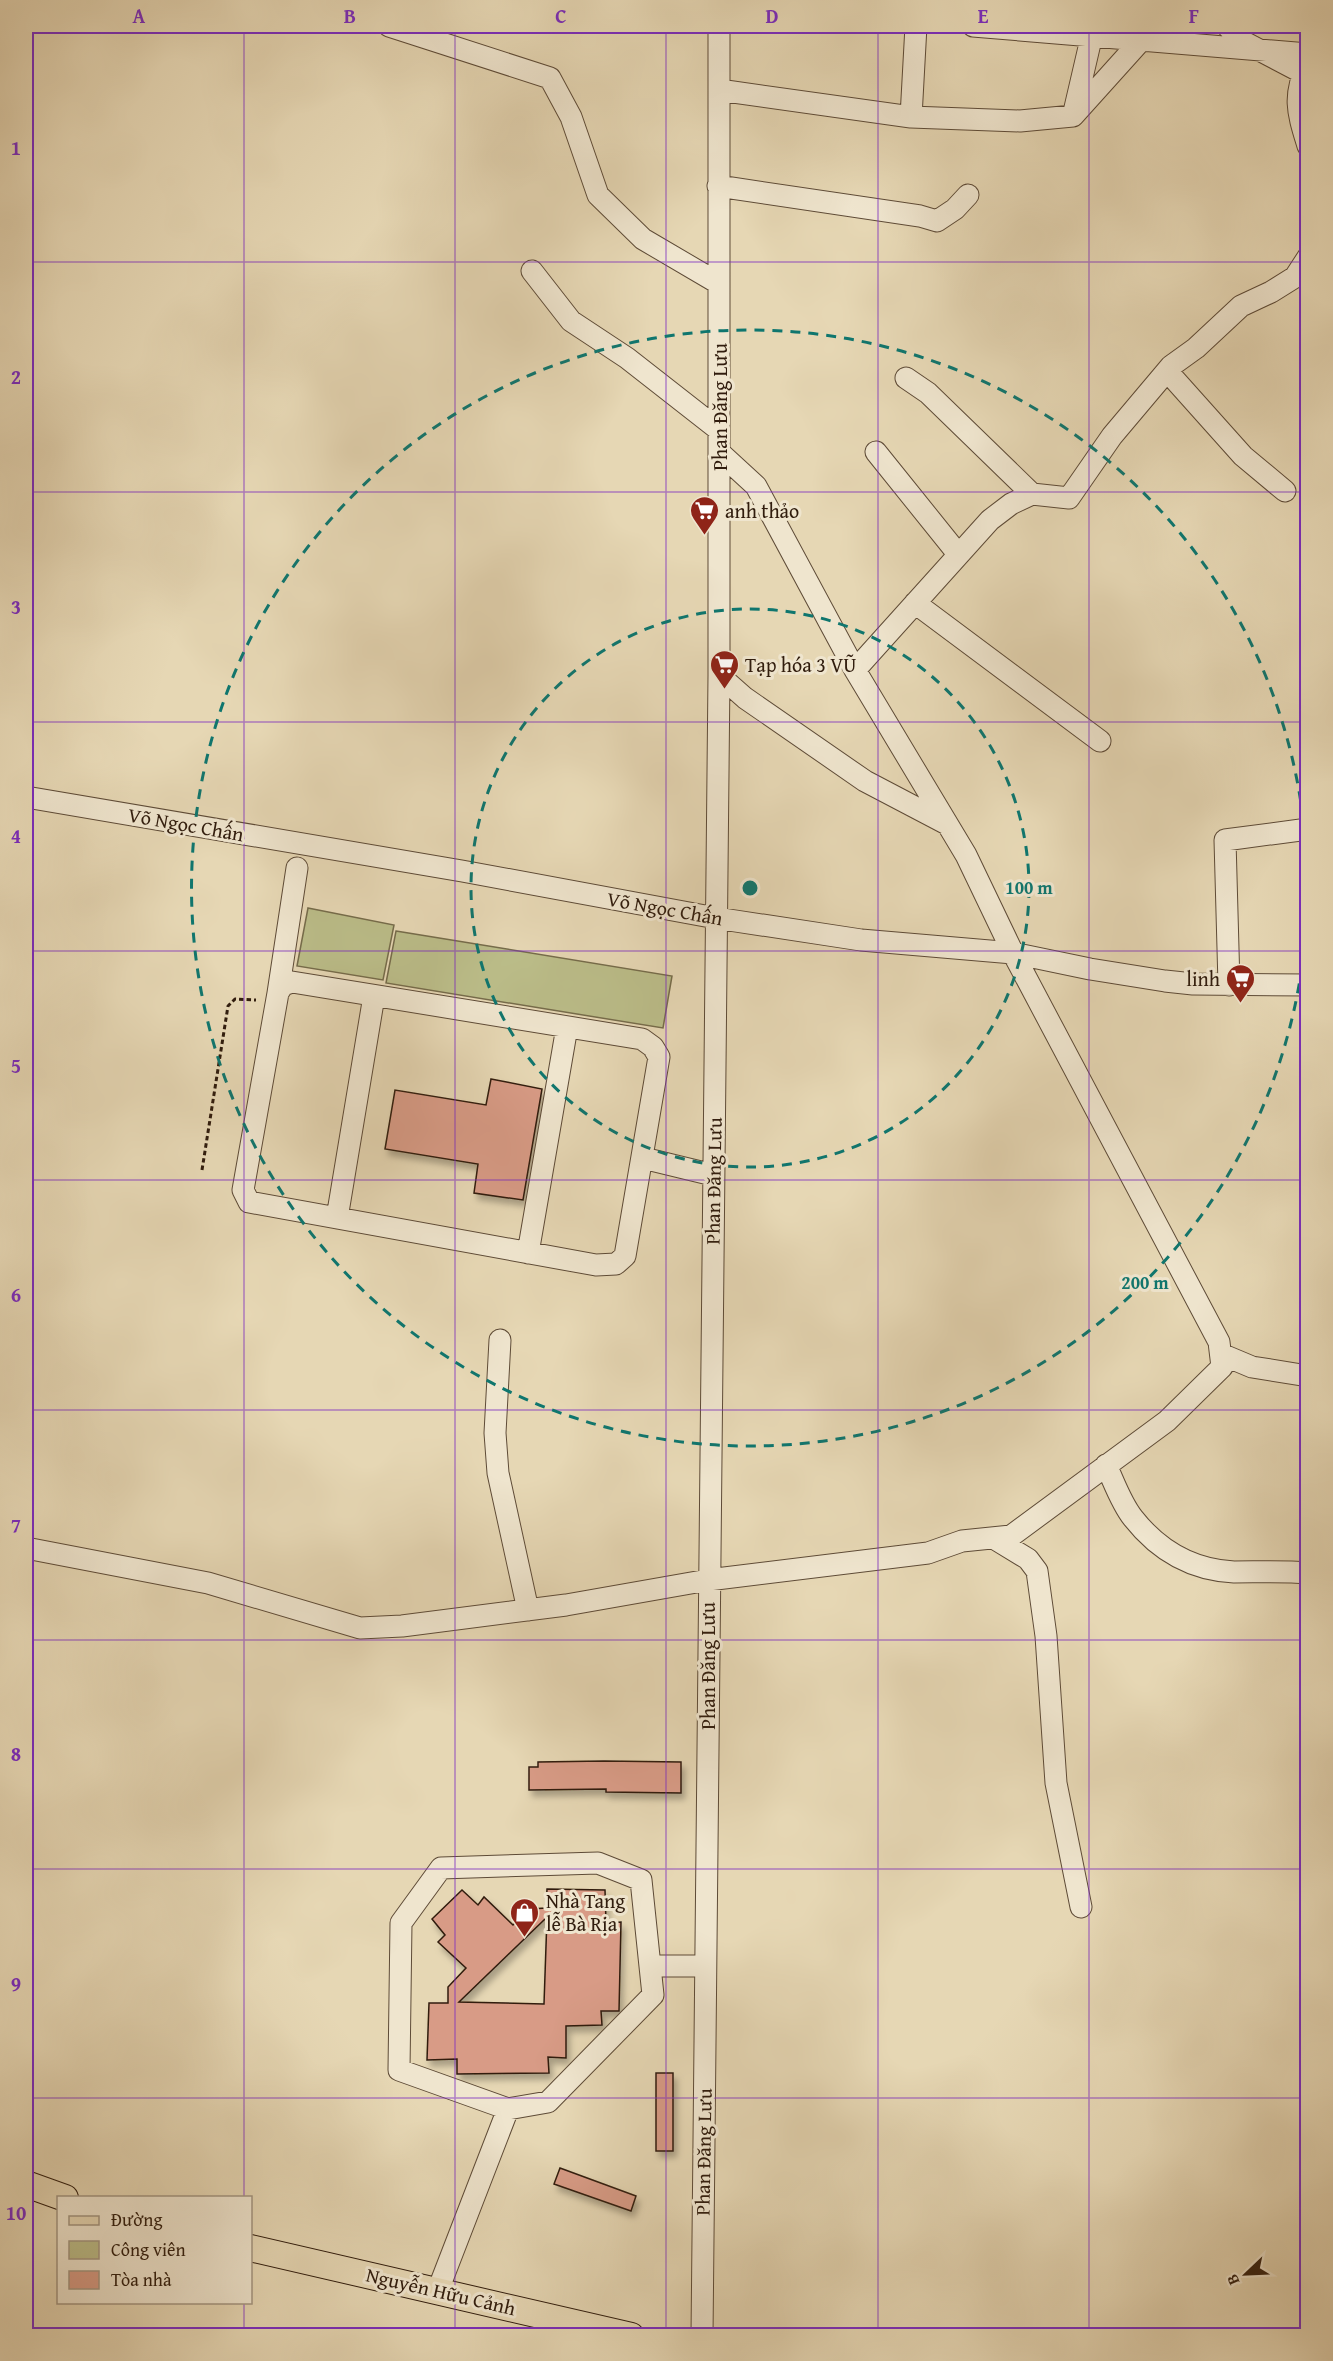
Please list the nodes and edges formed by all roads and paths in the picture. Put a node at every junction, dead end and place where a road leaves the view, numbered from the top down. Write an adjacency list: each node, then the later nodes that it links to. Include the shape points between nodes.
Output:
1 (388, 26): 18 (street, via 550,78 571,117 598,195 643,239)
2 (719, 26): 10 (street, Phan Đăng Lưu)
3 (916, 26): 12 (street)
4 (973, 26): 6 (street)
5 (1227, 26): 8 (street)
6 (1093, 30): 7 (street); 11 (street)
7 (1147, 33): 8 (street); 11 (street)
8 (1259, 50): 9 (street)
9 (1306, 63): 13 (street, via 1298,92 1298,116)
10 (719, 90): 12 (street); 14 (street, Phan Đăng Lưu)
11 (1073, 116): 12 (street, via 1020,121)
12 (911, 117)
13 (1308, 146)
14 (718, 186): 15 (street, via 937,221); 18 (street, Phan Đăng Lưu)
15 (968, 195)
16 (1308, 258): 19 (street, via 1294,277 1241,306)
17 (532, 271): 21 (street, via 572,321 627,358)
18 (718, 283): 21 (street, Phan Đăng Lưu)
19 (1167, 372): 24 (street, via 1243,456); 25 (street, via 1112,436 1069,498)
20 (906, 378): 25 (street, via 928,393)
21 (719, 430): 22 (street, Phan Đăng Lưu)
22 (719, 452): 28 (street, via 756,486); 29 (street, Phan Đăng Lưu)
23 (876, 452): 26 (street)
24 (1285, 491)
25 (1032, 494): 26 (street, via 990,520)
26 (958, 554): 27 (street)
27 (915, 603): 28 (street); 30 (street)
28 (855, 670): 32 (street)
29 (719, 675): 32 (street, via 755,705 865,781); 35 (street, Phan Đăng Lưu)
30 (1100, 741)
31 (26, 797): 35 (street, Võ Ngọc Chấn)
32 (947, 824): 36 (street)
33 (1308, 829): 37 (street, via 1225,840)
34 (297, 868): 40 (street)
35 (716, 918): 36 (street, Võ Ngọc Chấn, via 861,940); 44 (street, Phan Đăng Lưu)
36 (1013, 953): 37 (street, Võ Ngọc Chấn, via 1166,981); 48 (street, via 1219,1342)
37 (1229, 985): 38 (street, Võ Ngọc Chấn)
38 (1308, 985)
39 (374, 996): 40 (street, via 292,982 283,985); 41 (street); 45 (street)
40 (277, 998): 43 (path, via 235,999 228,1006); 45 (street, via 243,1190 249,1202)
41 (567, 1027): 42 (street, via 642,1039 659,1057); 46 (street)
42 (643, 1158): 44 (street); 46 (street, via 626,1256 616,1264 596,1265)
43 (202, 1170)
44 (713, 1175): 54 (street, Phan Đăng Lưu)
45 (337, 1218): 46 (street)
46 (528, 1253)
47 (500, 1340): 55 (street, via 495,1433 498,1473)
48 (1221, 1354): 49 (street, via 1252,1367); 50 (street, via 1222,1367 1167,1422)
49 (1308, 1376)
50 (1106, 1465): 51 (street, via 1011,1536); 53 (street, via 1132,1517 1177,1558 1197,1567 1233,1572)
51 (995, 1539): 54 (street, via 962,1541 928,1553); 56 (street, via 1028,1559 1037,1571 1046,1636 1056,1783)
52 (26, 1548): 55 (street, via 208,1583 360,1628)
53 (1308, 1573)
54 (708, 1580): 55 (street); 58 (street, Phan Đăng Lưu)
55 (528, 1610)
56 (1081, 1907)
57 (651, 1966): 58 (street); 59 (street, via 653,1995 548,2102); 59 (street, via 641,1880 598,1863 441,1868 401,1923 399,2070)
58 (705, 1966): 65 (street, Phan Đăng Lưu)
59 (508, 2109): 63 (street)
60 (26, 2184): 61 (main road)
61 (59, 2196)
62 (252, 2248): 63 (main road, Nguyễn Hữu Cảnh)
63 (438, 2290): 64 (main road, Nguyễn Hữu Cảnh)
64 (631, 2336)
65 (702, 2336)

